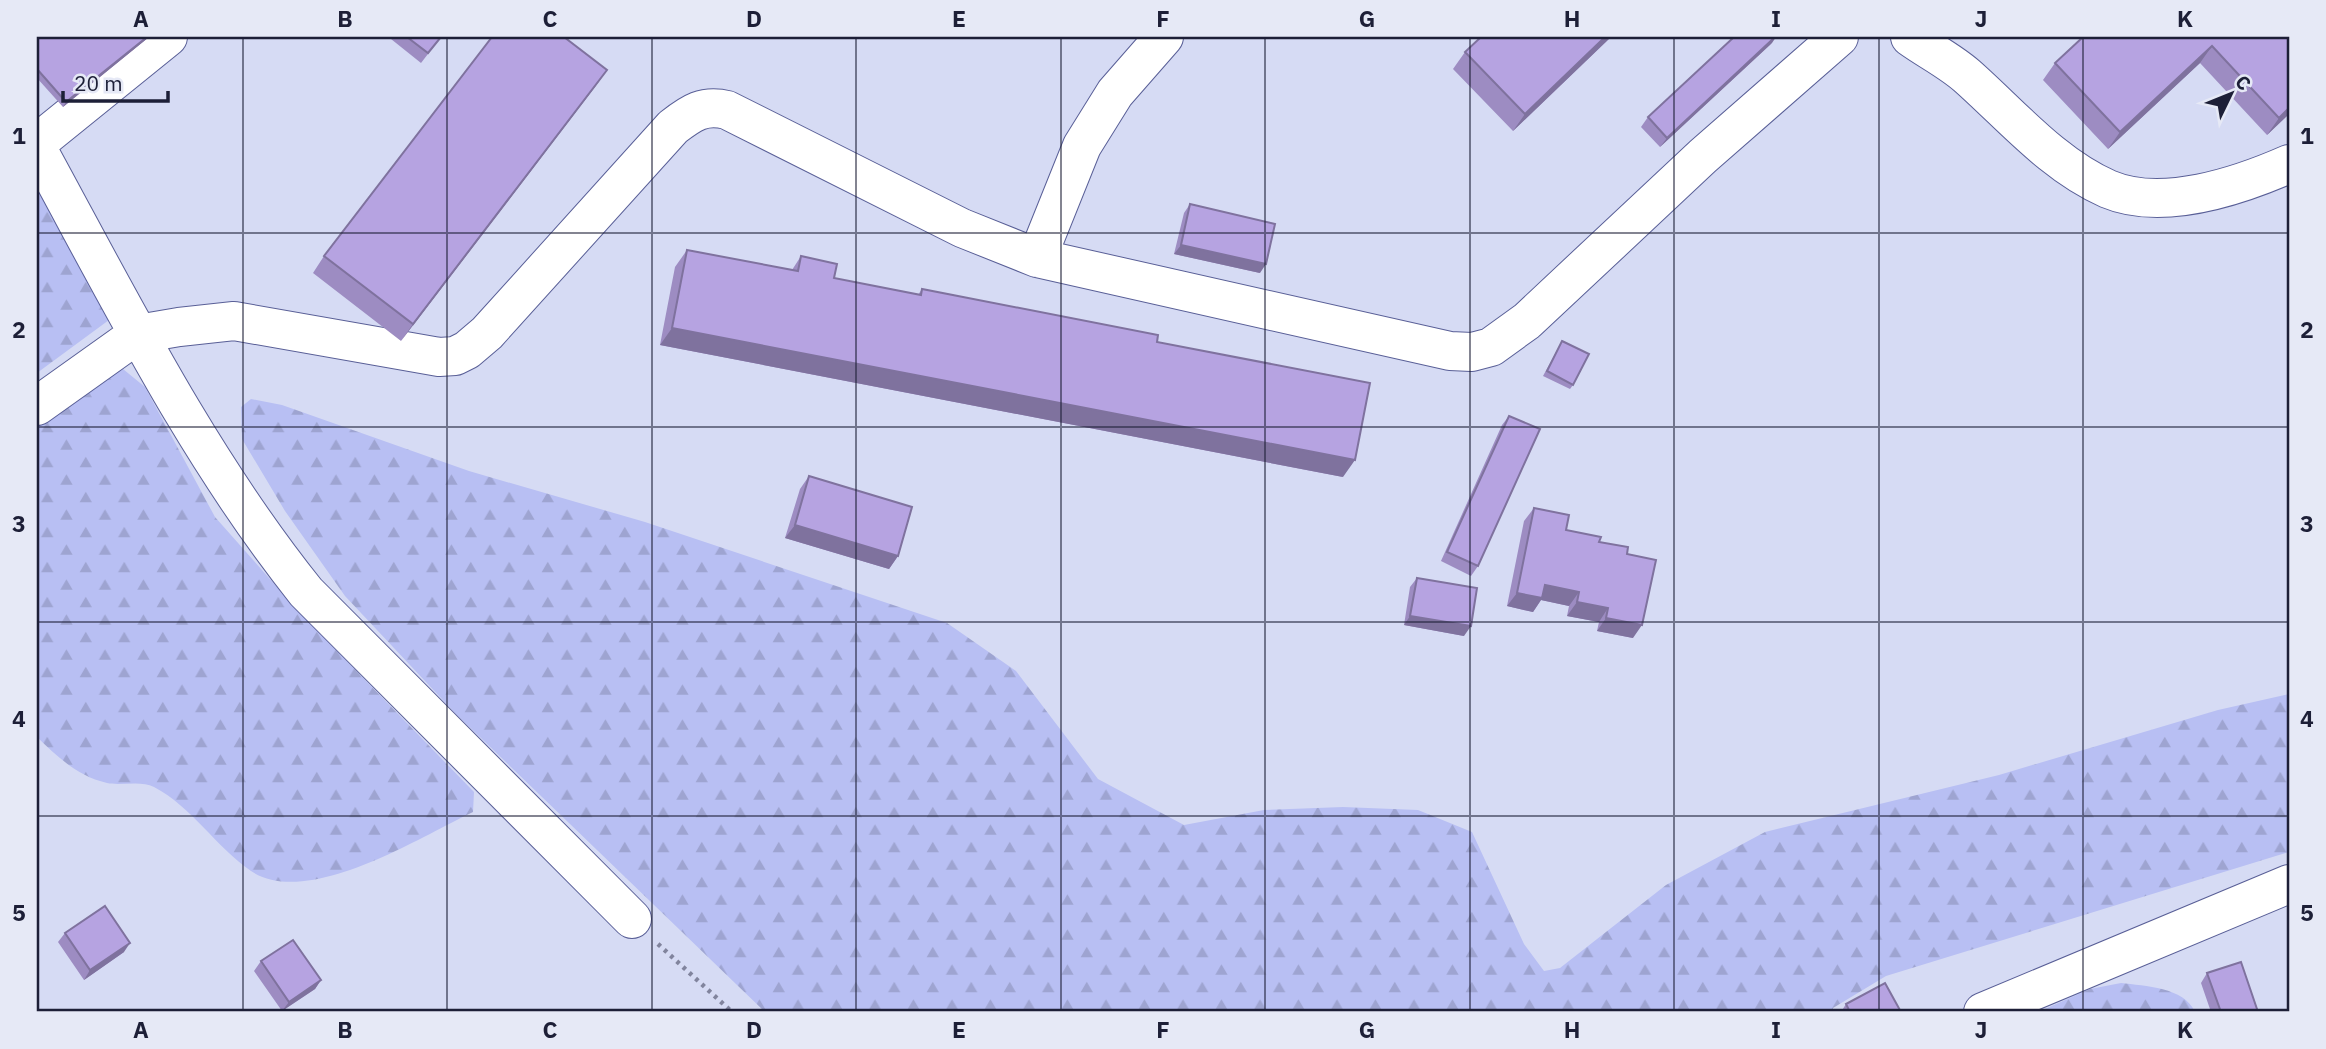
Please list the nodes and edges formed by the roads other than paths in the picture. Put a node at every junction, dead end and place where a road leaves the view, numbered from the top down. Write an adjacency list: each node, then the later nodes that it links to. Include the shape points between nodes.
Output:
1 (168, 37): 5 (lane)
2 (1164, 37): 7 (lane, via 1115,93 1082,146)
3 (1839, 37): 7 (lane, via 1703,156 1527,321 1492,347 1450,351)
4 (1910, 37): 6 (lane, via 1965,75 2068,166 2109,190 2147,198 2197,193 2246,183)
5 (37, 145): 8 (lane)
6 (2289, 164)
7 (1037, 258): 8 (lane, via 962,228 712,106 691,113 673,127 486,332 455,356 412,354 234,321)
8 (138, 334): 9 (lane); 11 (lane, via 258,532 306,592)
9 (37, 406)
10 (2289, 884): 12 (lane)
11 (632, 919)
12 (1983, 1012)

